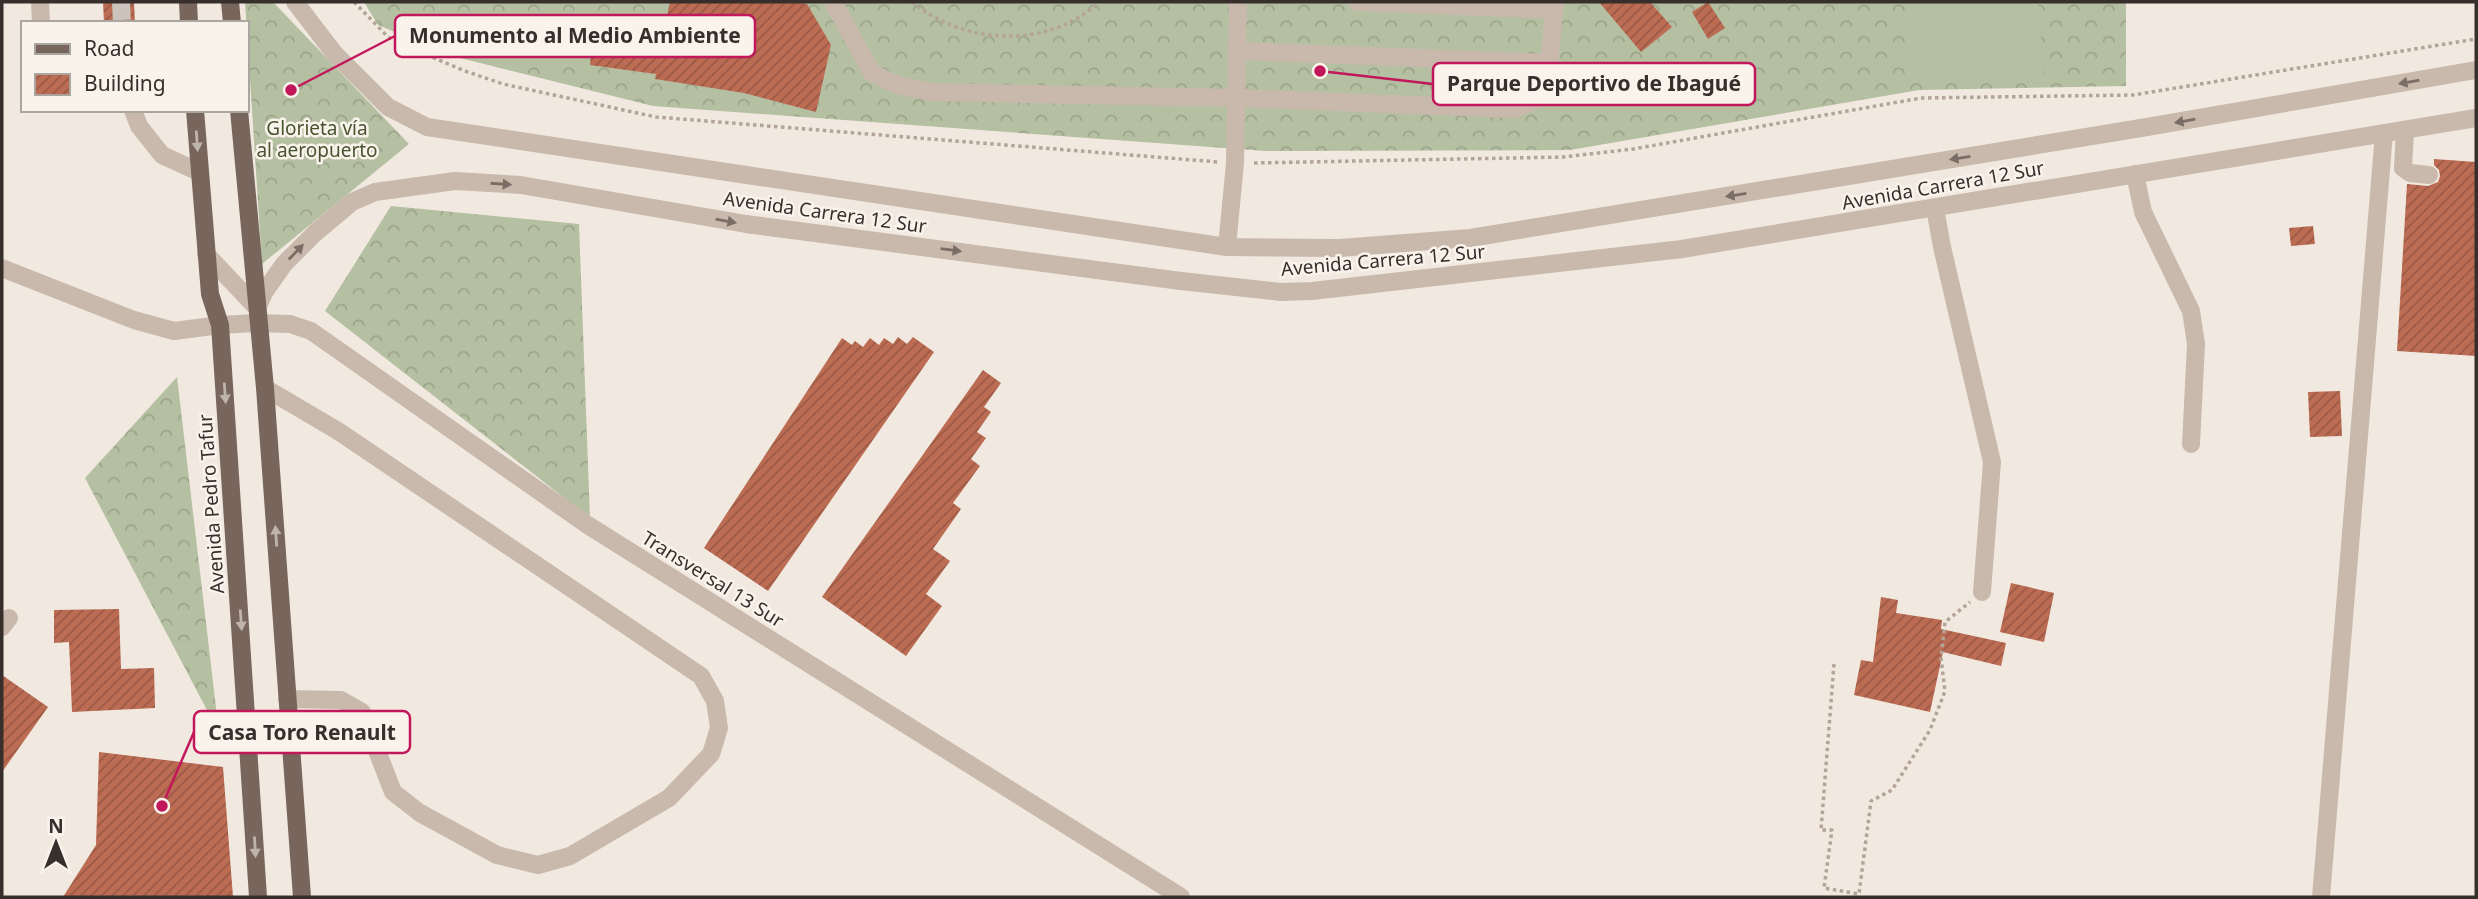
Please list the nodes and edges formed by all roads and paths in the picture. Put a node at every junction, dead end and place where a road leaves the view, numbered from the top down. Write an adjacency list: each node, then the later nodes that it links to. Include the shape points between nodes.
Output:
1 (40, 2): 12 (street)
2 (188, 2): 13 (main road)
3 (230, 2): 14 (main road)
4 (295, 2): 30 (street, Avenida Carrera 12 Sur, via 334,53 388,107 426,127)
5 (354, 2): 18 (path, via 388,37)
6 (832, 2): 19 (street, via 872,73 897,85 931,92)
7 (912, 2): 8 (path, via 947,23 985,36 1021,37 1061,27)
8 (1100, 2)
9 (1238, 2): 15 (street)
10 (1357, 2): 11 (street)
11 (1555, 6): 16 (street)
12 (41, 21)
13 (190, 21)
14 (232, 21)
15 (1237, 51): 16 (street); 19 (street)
16 (1550, 63): 19 (street, via 1542,95 1529,106 1512,109)
17 (2476, 70): 30 (street, Avenida Carrera 12 Sur, one-way to 30, via 1471,238 1340,248)
18 (465, 71)
19 (1237, 98): 30 (street)
20 (134, 112): 26 (street, via 162,155)
21 (195, 112): 26 (main road, Avenida Pedro Tafur, one-way to 26)
22 (239, 112): 33 (main road)
23 (2476, 118): 24 (street, Avenida Carrera 12 Sur)
24 (2405, 130): 25 (street, Avenida Carrera 12 Sur); 28 (street, via 2403,168)
25 (2384, 133): 27 (street, Avenida Carrera 12 Sur); 43 (street)
26 (199, 172): 31 (main road, Avenida Pedro Tafur)
27 (2135, 174): 29 (street, Avenida Carrera 12 Sur); 36 (street, via 2143,212 2191,311 2196,344)
28 (2428, 175)
29 (1935, 208): 33 (street, Avenida Carrera 12 Sur, one-way to 29, via 265,291 284,264 352,202 375,192 455,181 521,185 746,224 1281,292 1682,249); 37 (street, via 1992,462)
30 (1227, 247)
31 (206, 254): 33 (street); 34 (main road, Avenida Pedro Tafur, via 210,294)
32 (2, 268): 34 (street, Transversal 13 Sur, via 174,331)
33 (257, 315): 34 (street, Transversal 13 Sur); 35 (main road); 42 (street, Transversal 13 Sur, via 311,331 586,523)
34 (220, 324): 40 (main road, Avenida Pedro Tafur, one-way to 40)
35 (265, 388): 39 (main road, one-way to 35); 39 (street, via 338,432 701,676 715,701 719,728 711,754 669,798 570,856 538,865 497,855 420,813 393,792 362,712 341,700)
36 (2191, 444)
37 (1982, 592): 38 (path, via 1945,622 1941,658 1945,691 1930,730 1892,790 1871,801 1859,894 1824,888 1832,830 1821,830)
38 (1834, 664)
39 (287, 699): 41 (main road)
40 (258, 897)
41 (302, 897)
42 (1181, 897)
43 (2321, 897)

